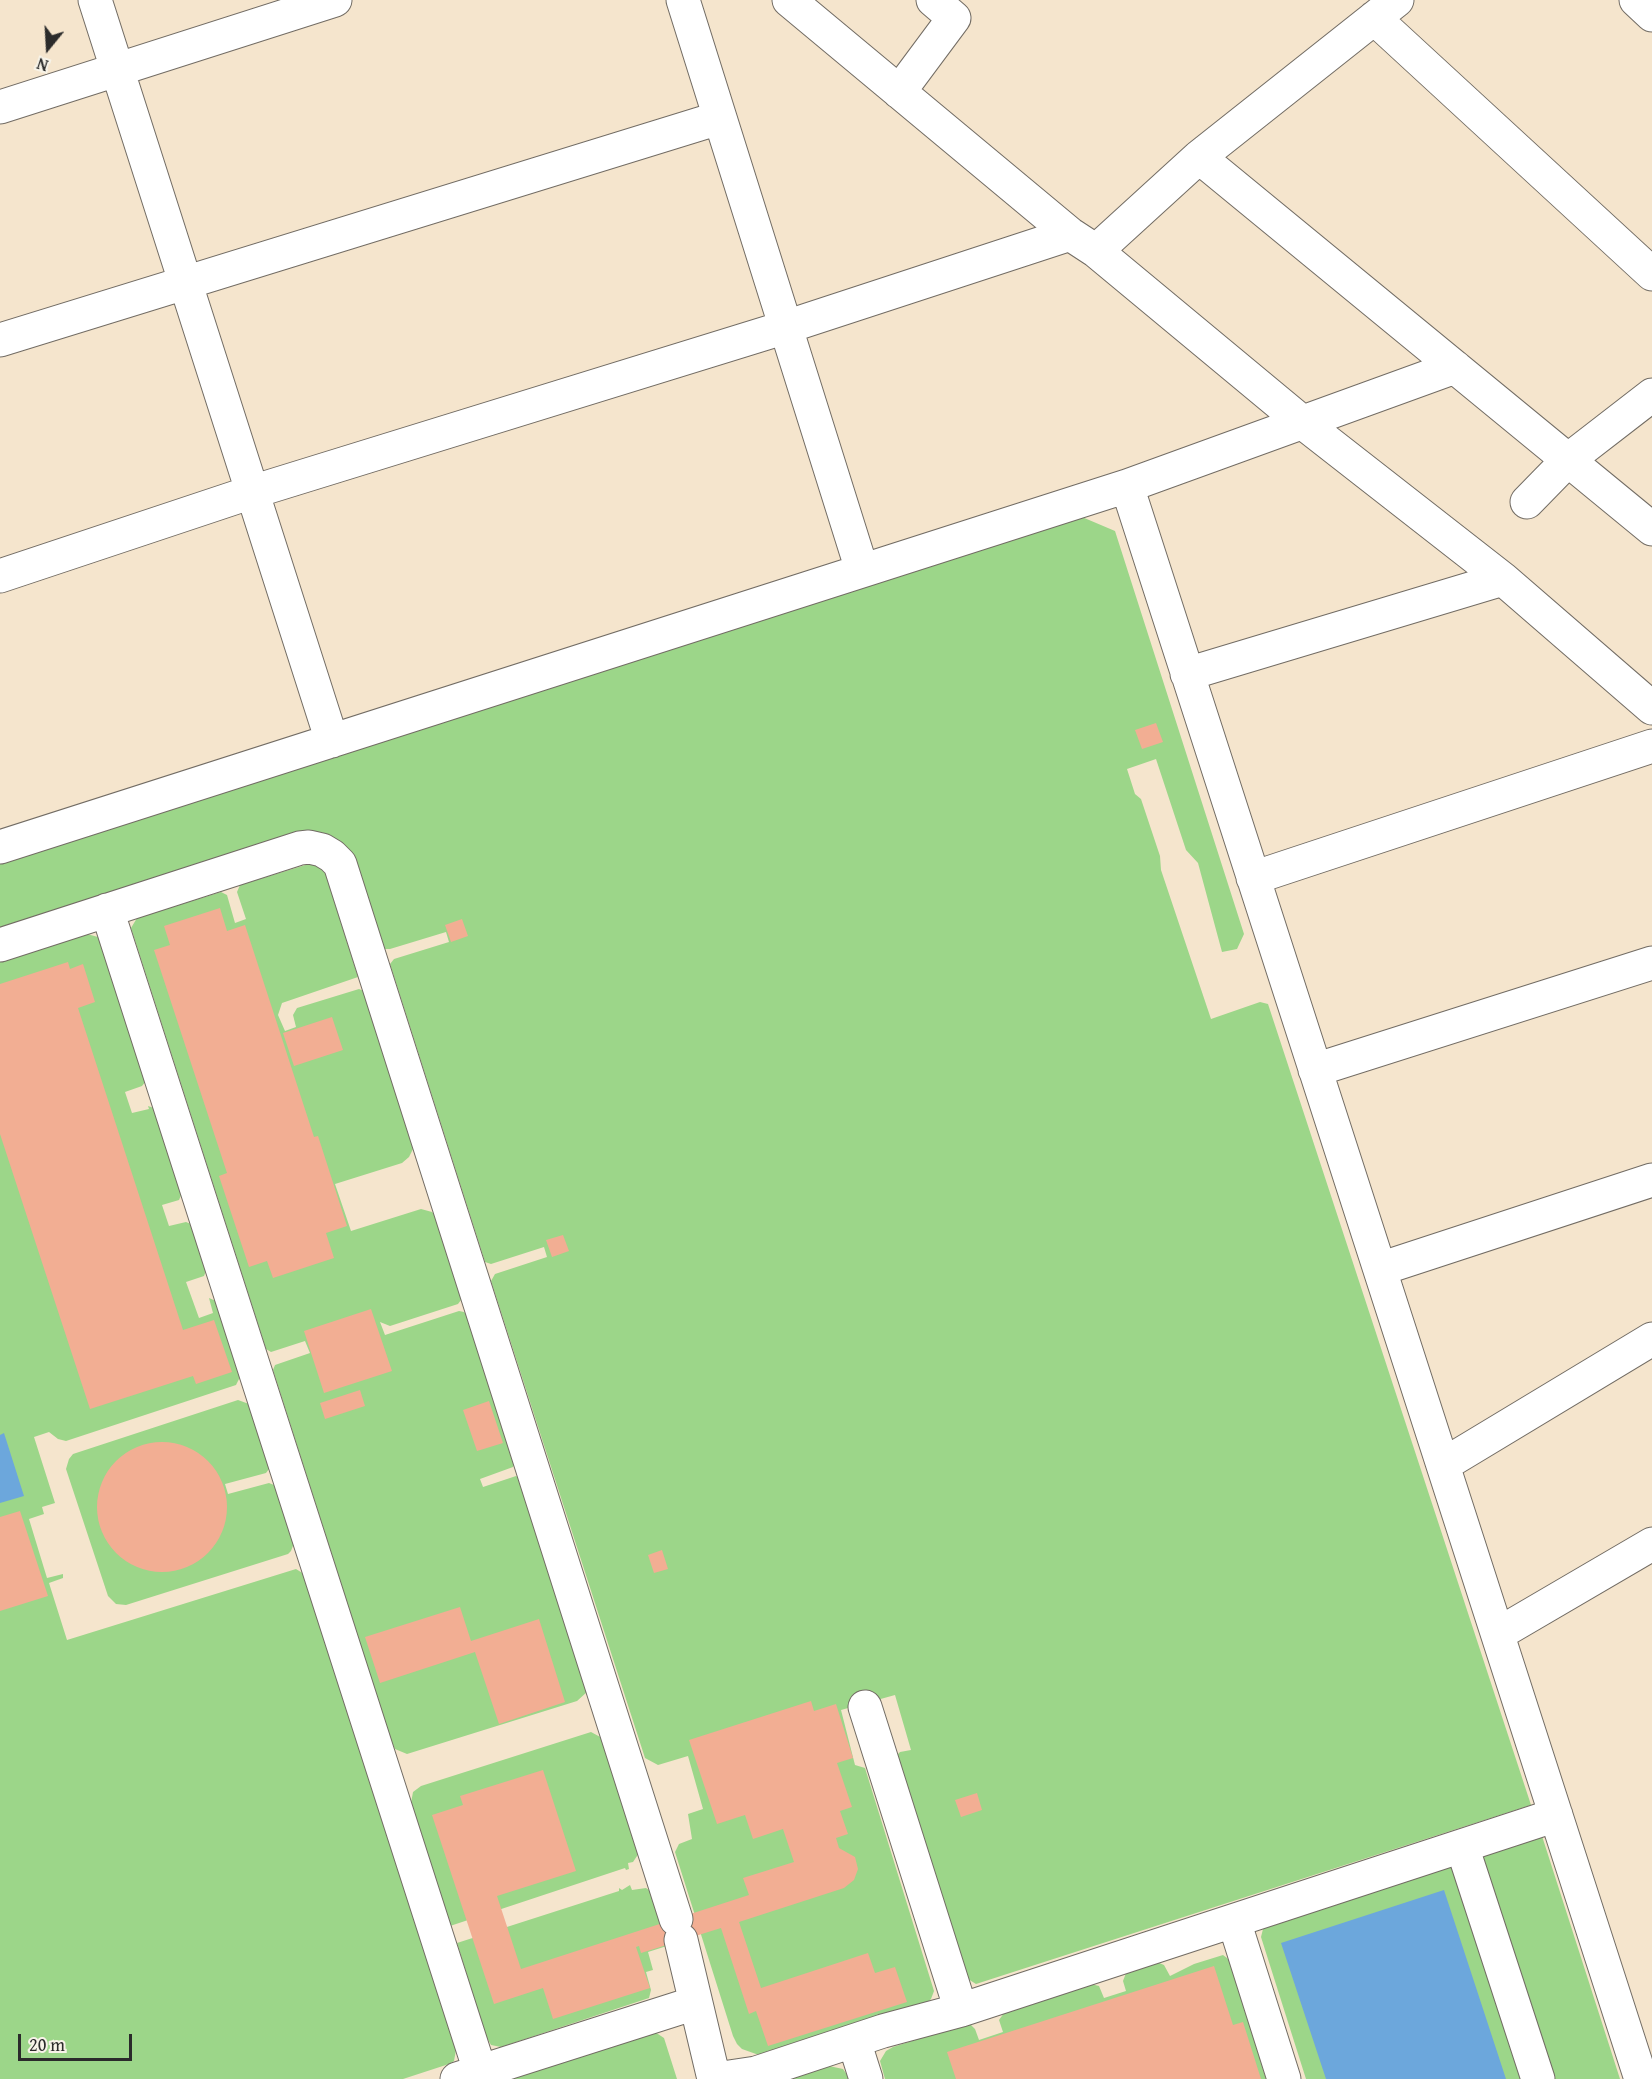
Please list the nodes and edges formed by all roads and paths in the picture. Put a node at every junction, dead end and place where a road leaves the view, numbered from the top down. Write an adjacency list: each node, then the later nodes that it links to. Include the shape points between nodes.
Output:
1 (95, 0): 9 (street)
2 (335, 0): 9 (street)
3 (683, 0): 12 (street)
4 (789, 0): 10 (street)
5 (933, 0): 10 (street, via 954,18)
6 (1636, 0): 8 (street)
7 (1385, 9): 13 (street); 15 (street)
8 (1652, 15)
9 (117, 70): 11 (street); 16 (street)
10 (899, 92): 14 (street)
11 (0, 106)
12 (720, 118): 16 (street); 17 (street)
13 (1199, 157): 14 (street); 19 (street)
14 (1083, 243): 17 (street); 21 (street)
15 (1652, 274)
16 (185, 282): 18 (street); 24 (street)
17 (786, 327): 24 (street); 27 (street)
18 (0, 340)
19 (1455, 367): 21 (street); 22 (street)
20 (1652, 395): 22 (street)
21 (1302, 422): 23 (street); 29 (street)
22 (1568, 460): 25 (street); 26 (street)
23 (1127, 486): 27 (street); 30 (street)
24 (252, 492): 28 (street); 32 (street)
25 (1527, 502)
26 (1652, 529)
27 (862, 570): 32 (street)
28 (0, 576)
29 (1503, 579): 30 (street); 31 (street)
30 (1187, 674): 35 (street)
31 (1652, 708)
32 (332, 741): 34 (street)
33 (1652, 746): 35 (street)
34 (0, 847)
35 (1253, 878): 39 (street)
36 (107, 910): 37 (street); 50 (street, via 300,848 322,850 340,864 679,1930); 53 (street)
37 (0, 945)
38 (1652, 963): 39 (street)
39 (1316, 1070): 41 (street)
40 (1652, 1180): 41 (street)
41 (1380, 1269): 43 (street)
42 (1652, 1339): 43 (street)
43 (1443, 1465): 45 (street)
44 (1652, 1544): 45 (street)
45 (1498, 1634): 47 (street)
46 (865, 1707): 51 (street)
47 (1556, 1815): 48 (street); 58 (street)
48 (1462, 1846): 49 (street); 57 (street)
49 (1234, 1921): 51 (street); 56 (street)
50 (695, 2003): 53 (street); 54 (street)
51 (961, 2010): 52 (street)
52 (854, 2041): 54 (street, via 756,2073); 55 (street)
53 (468, 2075)
54 (715, 2079)
55 (866, 2079)
56 (1284, 2079)
57 (1538, 2079)
58 (1641, 2079)

